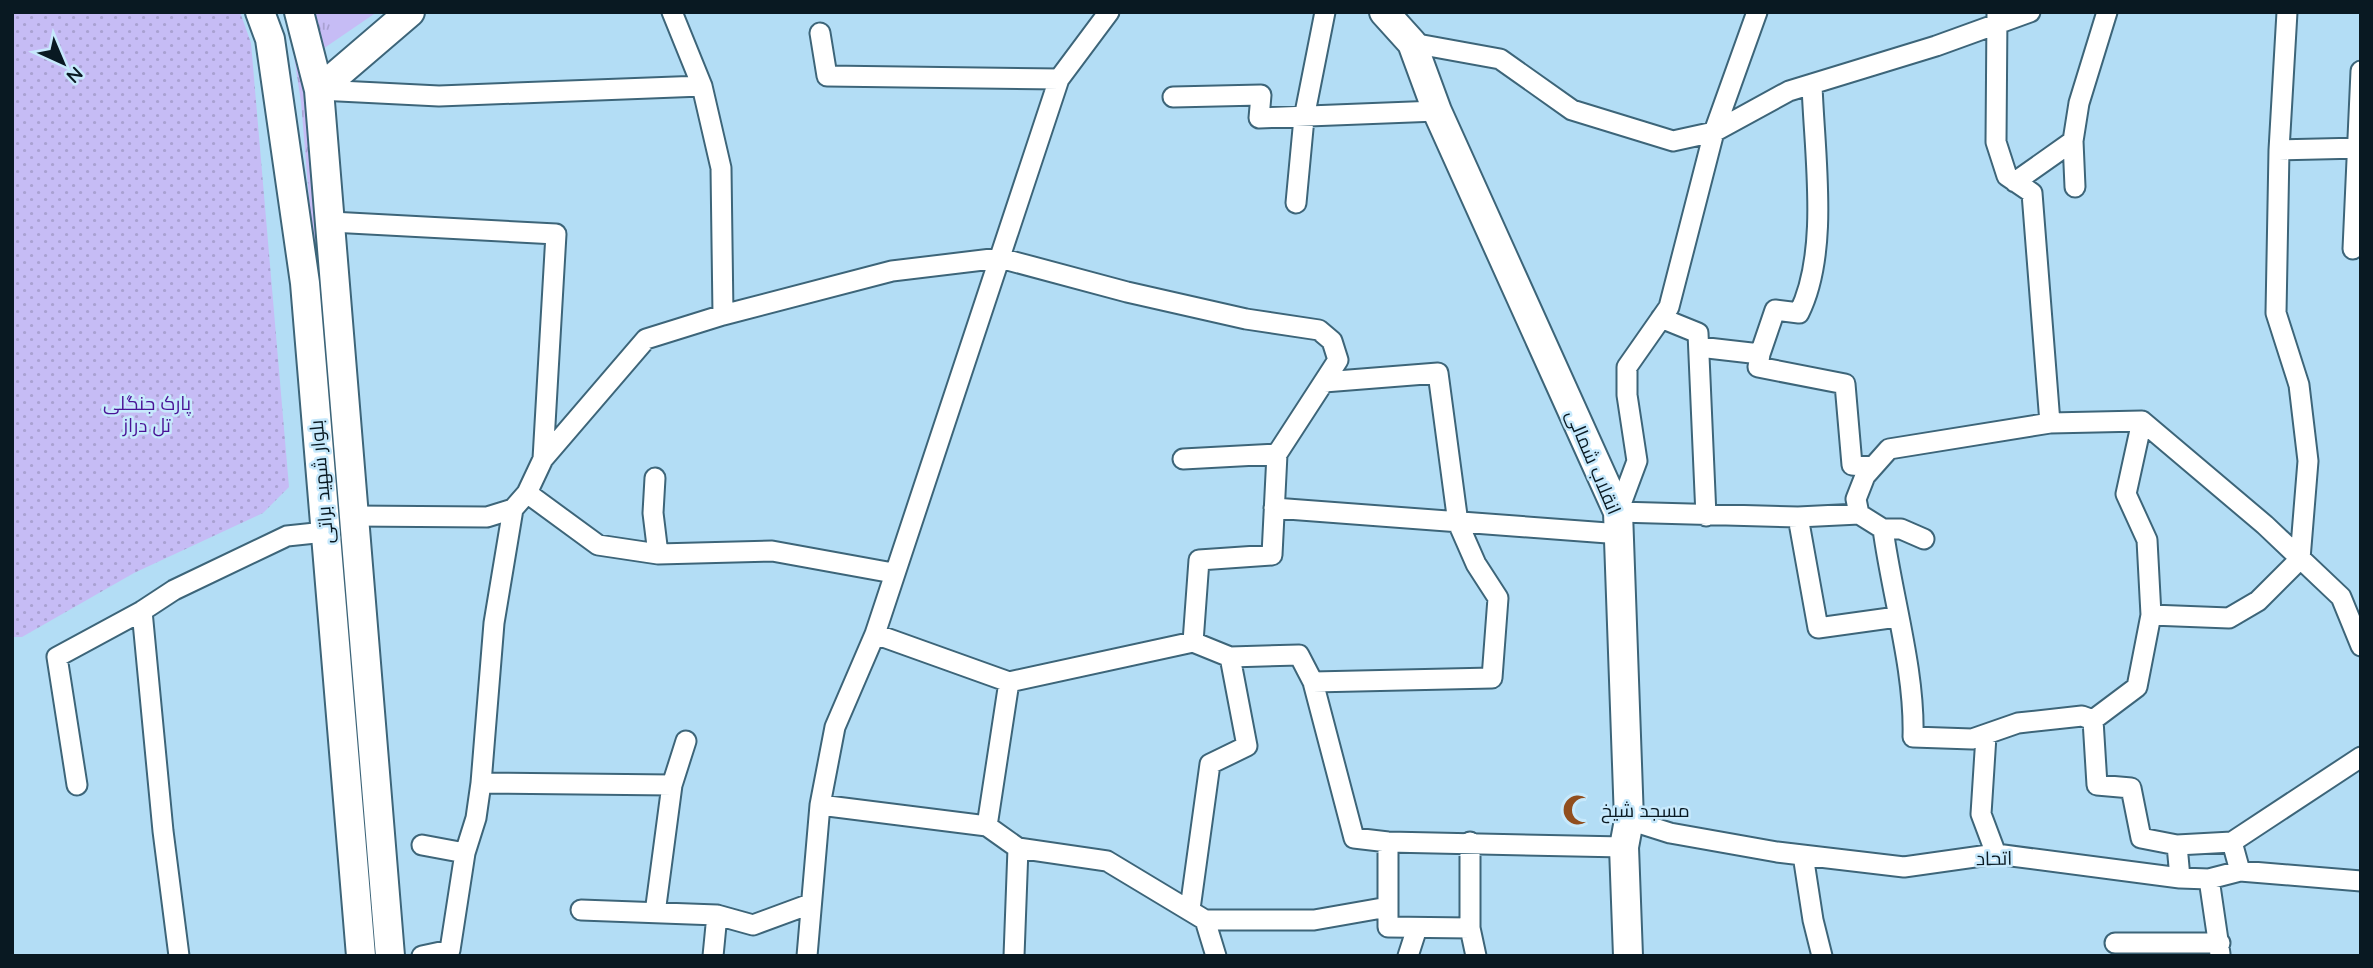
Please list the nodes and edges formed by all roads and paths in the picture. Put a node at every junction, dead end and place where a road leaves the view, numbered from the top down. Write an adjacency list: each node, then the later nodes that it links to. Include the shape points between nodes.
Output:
1 (260, 12): 56 (main road, بلوار شهید براتی, via 270,39 305,284)
2 (299, 12): 20 (main road, بلوار شهید براتی)
3 (410, 12): 20 (main road)
4 (672, 12): 19 (street)
5 (1109, 12): 17 (street)
6 (1325, 12): 23 (street)
7 (1384, 12): 15 (main road)
8 (1414, 12): 15 (main road)
9 (1757, 12): 24 (street)
10 (2030, 12): 13 (street)
11 (2107, 12): 25 (street, via 2079,103)
12 (2287, 12): 27 (street)
13 (1997, 18): 18 (street, via 1936,46); 28 (street, via 1996,142 2007,176)
14 (820, 33): 17 (street, via 827,76)
15 (1412, 43): 22 (main road, انقلاب شمالی); 24 (street, via 1500,59 1572,110 1673,141)
16 (2361, 71): 26 (street)
17 (1059, 79): 33 (street)
18 (1812, 84): 24 (street, via 1789,91); 37 (street, via 1817,232 1810,280 1799,313 1775,310)
19 (702, 86): 20 (street, via 439,96); 34 (street, via 721,168)
20 (318, 90): 31 (main road, بلوار شهید براتی)
21 (1173, 97): 23 (street, via 1261,95 1259,118)
22 (1437, 111): 23 (street); 54 (main road, انقلاب شمالی)
23 (1304, 118): 30 (street)
24 (1714, 132): 35 (street, via 1669,307)
25 (2073, 141): 28 (street); 29 (street)
26 (2359, 148): 27 (street); 32 (street)
27 (2279, 150): 59 (street, via 2276,313 2299,385 2308,461)
28 (2015, 182): 40 (street, via 2032,193)
29 (2075, 187)
30 (1296, 203)
31 (331, 222): 42 (street, via 556,234); 50 (main road, بلوار شهید براتی)
32 (2353, 249)
33 (1000, 258): 34 (street, via 892,271); 38 (street, via 1140,295 1319,330 1332,341 1338,360); 60 (street)
34 (723, 315): 42 (street, via 646,339)
35 (1661, 318): 36 (street, via 1698,333); 54 (street, via 1627,367 1637,461)
36 (1699, 347): 37 (street); 51 (street)
37 (1760, 354): 44 (street, via 1758,367 1846,384 1852,465)
38 (1324, 382): 41 (street); 53 (street, via 1438,373)
39 (2142, 421): 40 (street); 59 (street, via 2266,524); 62 (street, via 2126,494 2147,540)
40 (2050, 423): 44 (street, via 1889,449)
41 (1277, 454): 43 (street); 47 (street)
42 (543, 459): 46 (street)
43 (1183, 459)
44 (1873, 467): 49 (street, via 1856,499)
45 (655, 478): 58 (street)
46 (527, 493): 48 (street); 58 (street, via 598,545)
47 (1274, 508): 53 (street); 65 (street, via 1272,555 1199,560)
48 (513, 509): 50 (street, via 487,517); 74 (street, via 494,623)
49 (1859, 514): 52 (street); 55 (street)
50 (352, 516): 106 (main road, بلوار شهید براتی)
51 (1706, 516): 52 (street); 54 (street)
52 (1798, 517): 63 (street, via 1818,628)
53 (1458, 523): 54 (street); 69 (street, via 1498,598 1492,678)
54 (1619, 523): 78 (main road, انقلاب شمالی)
55 (1883, 529): 57 (street, via 1900,528); 63 (street)
56 (325, 532): 61 (street, via 287,536 174,590); 105 (main road, بلوار شهید براتی)
57 (1924, 539)
58 (658, 554): 60 (street, via 772,551)
59 (2300, 559): 62 (street, via 2258,601 2229,618); 66 (street, via 2340,597)
60 (894, 573): 64 (street)
61 (142, 611): 75 (street, via 57,657); 104 (street)
62 (2151, 615): 70 (street, via 2137,687)
63 (1897, 617): 71 (street, via 1914,702 1913,737)
64 (875, 634): 68 (street); 77 (street, via 835,727)
65 (1193, 642): 67 (street); 68 (street)
66 (2361, 646)
67 (1230, 657): 69 (street, via 1300,655); 99 (street, via 1247,746 1210,764)
68 (1009, 682): 79 (street)
69 (1313, 682): 80 (street, via 1354,838)
70 (2093, 720): 71 (street, via 2082,716 2018,723); 84 (street, via 2097,785 2131,788 2141,838)
71 (1986, 736): 88 (street, via 1981,814)
72 (686, 741): 76 (street)
73 (2361, 757): 82 (street)
74 (481, 783): 76 (street); 87 (street)
75 (77, 785)
76 (672, 785): 97 (street)
77 (820, 805): 79 (street); 94 (street)
78 (1629, 820): 85 (main road, انقلاب شمالی); 89 (street, اتحاد, via 1670,834)
79 (987, 826): 86 (street)
80 (1388, 842): 81 (street); 95 (street)
81 (1470, 842): 85 (street); 101 (street)
82 (2232, 842): 84 (street); 90 (street)
83 (422, 845): 87 (street)
84 (2177, 845): 91 (street)
85 (1624, 847): 114 (main road, انقلاب شمالی)
86 (1018, 848): 99 (street, via 1107,861); 110 (street)
87 (465, 853): 107 (street, via 450,950)
88 (1996, 854): 89 (street, اتحاد, via 1904,867); 91 (street, اتحاد)
89 (1803, 855): 115 (street)
90 (2240, 871): 92 (street, اتحاد); 93 (street, اتحاد)
91 (2180, 878): 92 (street, اتحاد)
92 (2209, 879): 103 (street)
93 (2361, 881)
94 (810, 904): 98 (street, via 753,925); 109 (street)
95 (1388, 907): 99 (street, via 1314,920); 100 (street, via 1388,927)
96 (581, 910): 97 (street)
97 (655, 913): 98 (street)
98 (717, 915): 108 (street)
99 (1197, 915): 111 (street)
100 (1417, 928): 101 (street); 112 (street)
101 (1470, 928): 113 (street)
102 (2115, 943): 103 (street)
103 (2220, 949)
104 (179, 956)
105 (361, 956)
106 (390, 956)
107 (422, 956)
108 (713, 956)
109 (807, 956)
110 (1014, 956)
111 (1216, 956)
112 (1408, 956)
113 (1476, 956)
114 (1628, 956)
115 (1822, 956)

